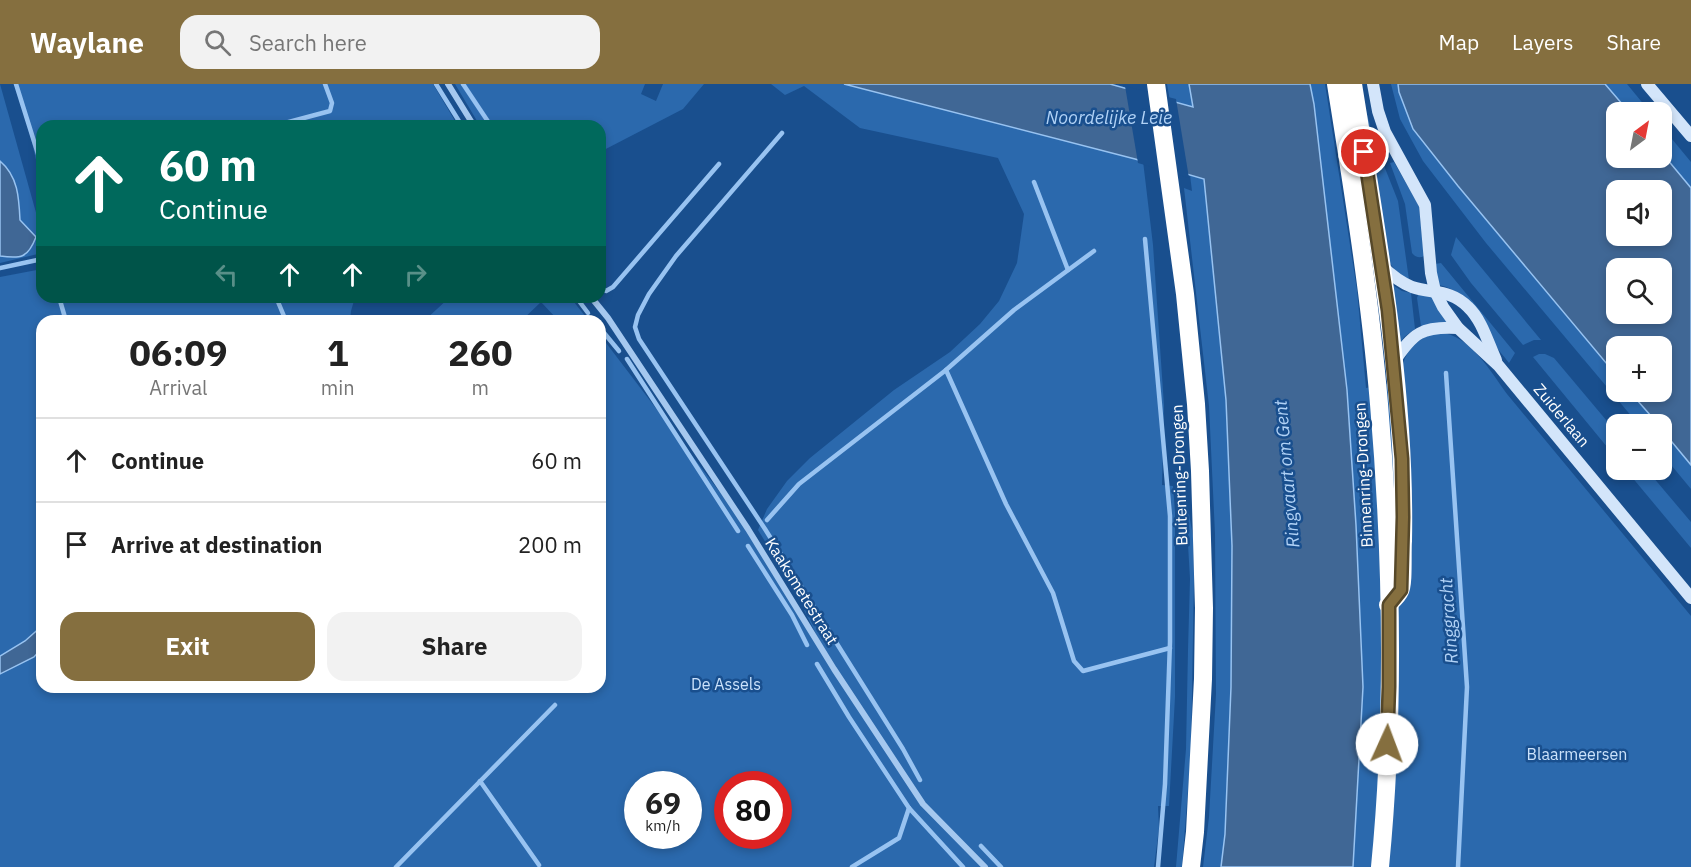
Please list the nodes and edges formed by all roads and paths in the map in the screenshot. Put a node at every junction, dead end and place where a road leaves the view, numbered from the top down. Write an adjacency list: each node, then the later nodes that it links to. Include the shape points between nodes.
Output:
1 (448, 84): 7 (street)
2 (1336, 84): 18 (highway, Binnenring-Drongen, via 1370,315 1387,523)
3 (1353, 84): 9 (highway)
4 (1373, 84): 10 (street, Zuiderlaan, via 1385,132 1425,205)
5 (1647, 84): 8 (street)
6 (1156, 87): 20 (highway, Buitenring-Drongen, via 1185,294 1200,471 1203,680)
7 (470, 120)
8 (1691, 136)
9 (1382, 266): 10 (street, Zuiderlaan, via 1401,282); 15 (highway)
10 (1435, 291): 14 (street, Zuiderlaan); 16 (street, Zuiderlaan, via 1468,307)
11 (596, 303): 12 (street, Kaaksmetestraat)
12 (606, 315)
13 (606, 316): 19 (street, Kaaksmetestraat, via 923,804)
14 (1458, 328): 15 (street, via 1419,333); 16 (street, Zuiderlaan)
15 (1393, 363): 18 (highway, via 1403,517 1401,590)
16 (1498, 365): 17 (street, Zuiderlaan)
17 (1691, 598)
18 (1389, 605): 21 (highway, Binnenring-Drongen)
19 (985, 867)
20 (1191, 867)
21 (1380, 867)

